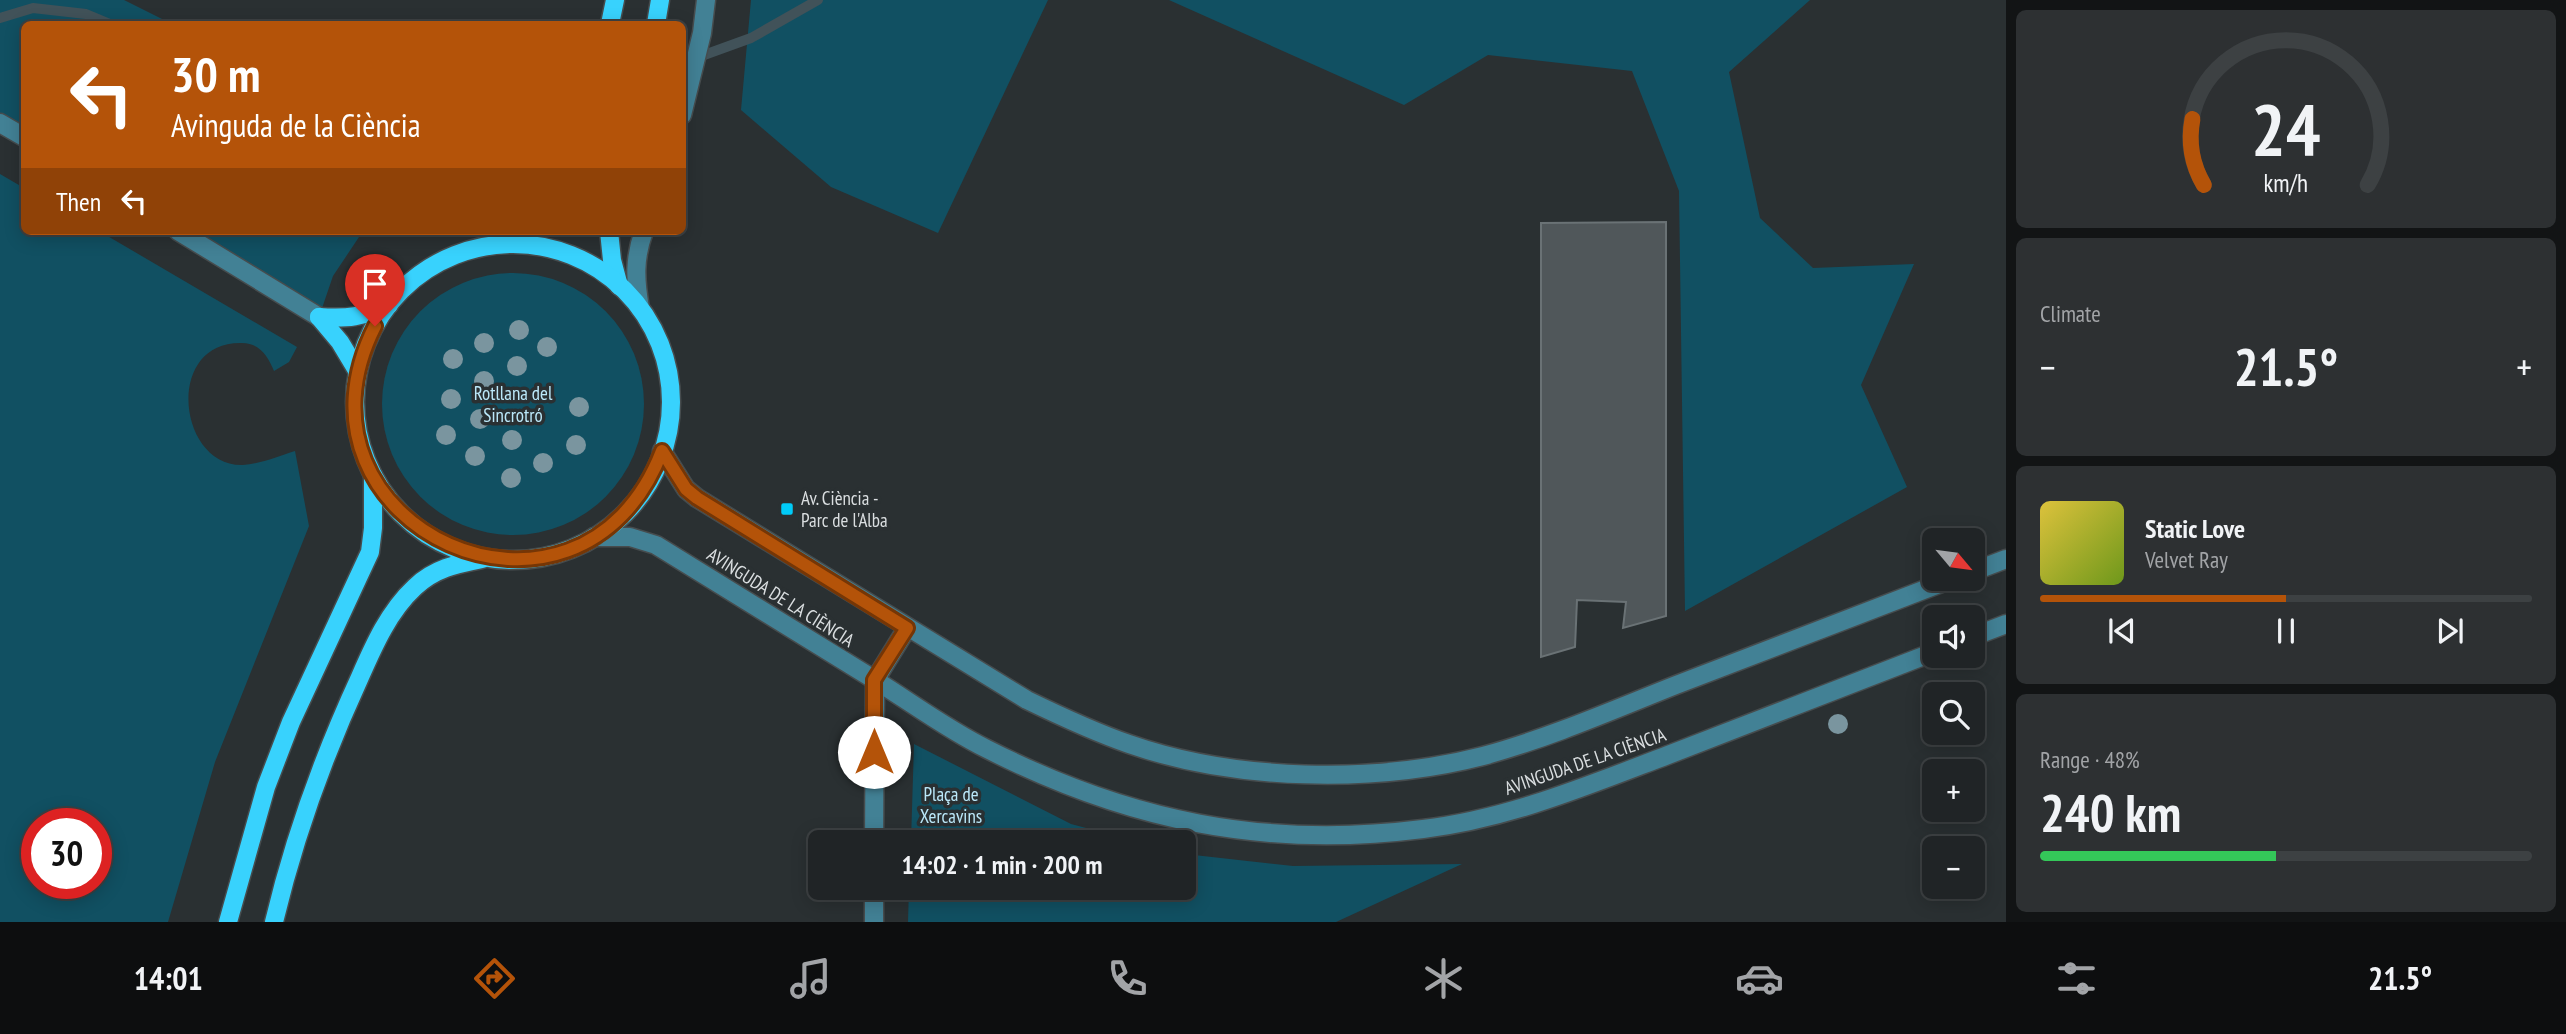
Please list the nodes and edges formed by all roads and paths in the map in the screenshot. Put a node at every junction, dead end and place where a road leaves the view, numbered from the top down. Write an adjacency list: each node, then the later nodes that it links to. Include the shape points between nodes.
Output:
1 (615, 0): 4 (main road)
2 (660, 0): 5 (main road)
3 (706, 0): 6 (street)
4 (611, 21)
5 (656, 21)
6 (686, 103)
7 (0, 122): 8 (street)
8 (21, 135)
9 (185, 235): 17 (street)
10 (520, 235): 13 (main road)
11 (610, 235): 14 (main road)
12 (643, 235): 16 (street, via 635,276)
13 (510, 244): 14 (main road, via 568,254); 15 (main road, via 475,249 442,261 413,280)
14 (619, 286): 16 (main road)
15 (389, 305): 17 (main road, via 348,319); 18 (main road, via 369,337)
16 (640, 308): 19 (main road, via 660,346 668,377 670,410)
17 (319, 317): 18 (main road)
18 (358, 372): 20 (main road, via 358,431)
19 (662, 451): 21 (main road, via 639,495); 27 (street, AVINGUDA DE LA CIÈNCIA, via 697,498)
20 (373, 475): 22 (main road, via 394,506 421,530 453,548); 34 (main road, via 370,552 291,722)
21 (594, 537): 22 (main road, via 549,556); 30 (street, AVINGUDA DE LA CIÈNCIA, via 631,537 656,545)
22 (488, 558): 33 (main road, via 443,567 402,600 390,618 332,740)
23 (2006, 559): 24 (street)
24 (1985, 567)
25 (1922, 591): 27 (street, AVINGUDA DE LA CIÈNCIA, via 1557,732 1482,756 1394,771 1332,775 1253,771 1130,745 1027,700)
26 (2006, 624): 28 (street)
27 (907, 628): 30 (street)
28 (1985, 632)
29 (1922, 657): 30 (street, AVINGUDA DE LA CIÈNCIA, via 1570,793 1427,829 1363,835 1232,829 1106,801 984,748)
30 (874, 680): 31 (street)
31 (874, 830)
32 (874, 900): 37 (street)
33 (279, 902): 35 (main road); 36 (main road)
34 (228, 922)
35 (274, 922)
36 (281, 922)
37 (874, 922)

